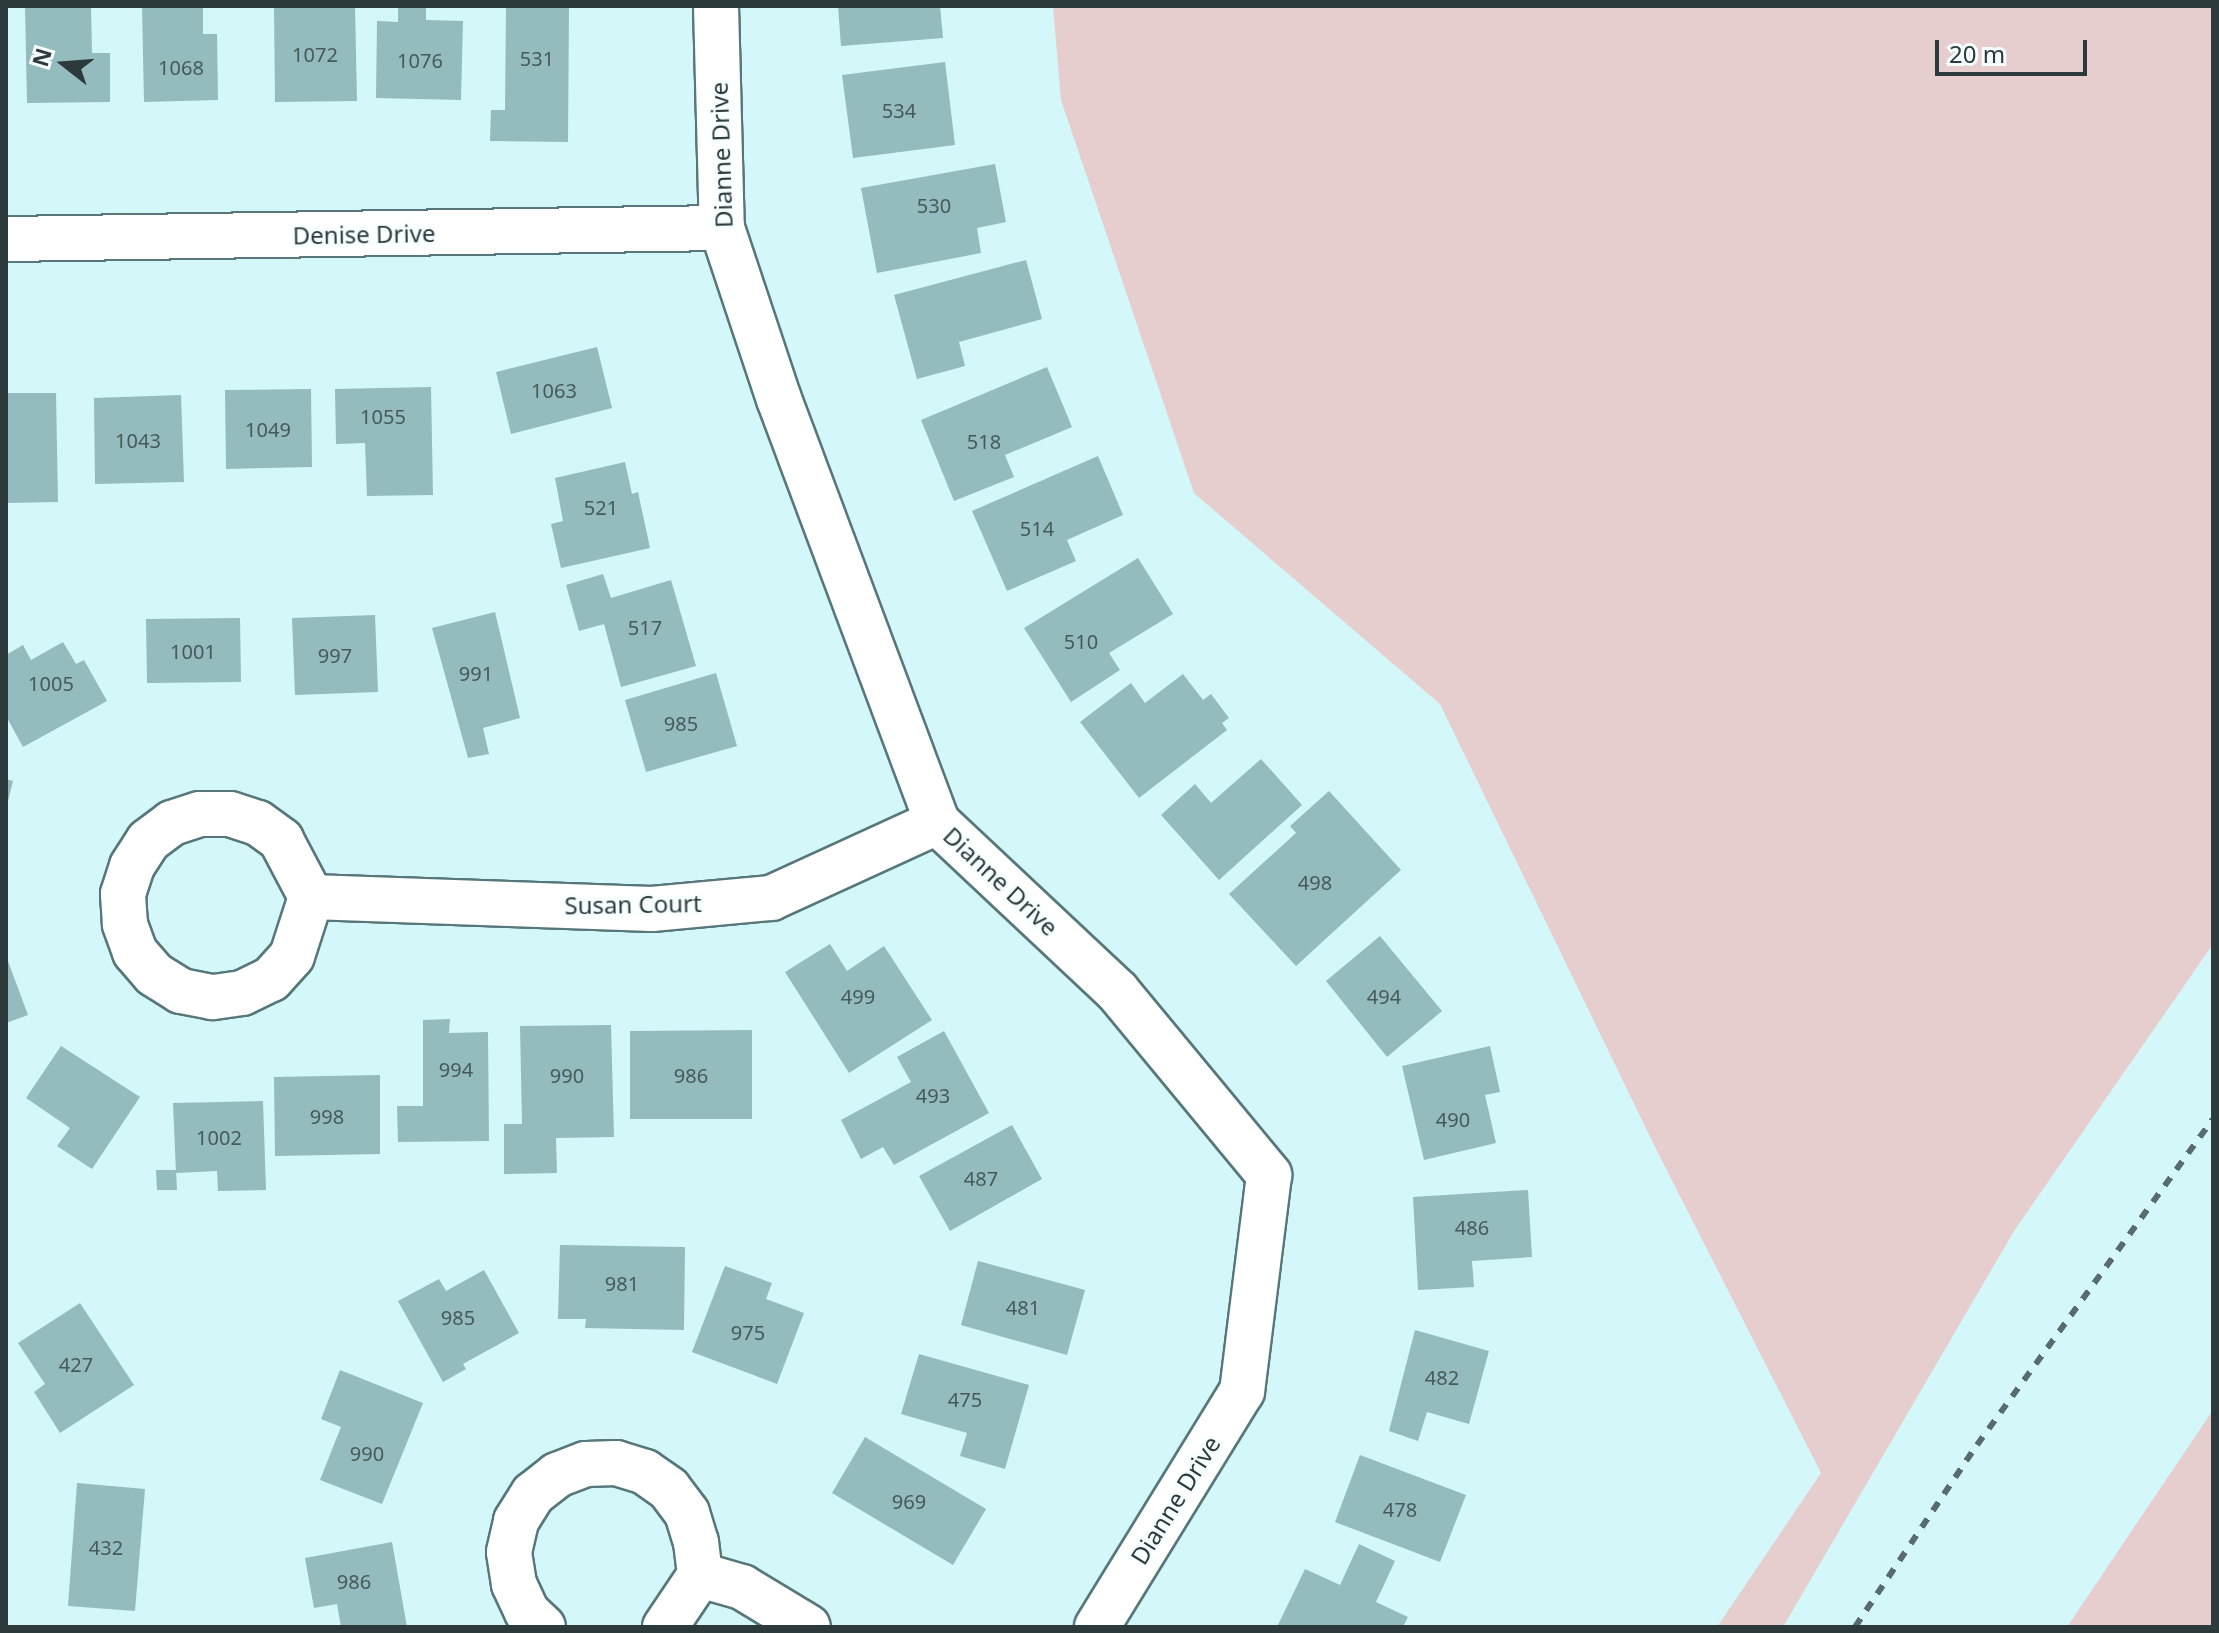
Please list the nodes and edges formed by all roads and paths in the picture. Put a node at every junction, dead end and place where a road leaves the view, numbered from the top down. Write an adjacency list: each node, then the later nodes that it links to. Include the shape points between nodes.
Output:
1 (716, 6): 2 (street, Dianne Drive)
2 (722, 228): 3 (street, Denise Drive); 4 (street, Dianne Drive, via 779,399)
3 (6, 239)
4 (937, 822): 5 (street, Susan Court, via 771,898 652,909); 10 (street, Dianne Drive, via 1117,991 1269,1175 1242,1391)
5 (311, 897): 5 (street, via 281,840 258,823 230,814 200,814 172,823 148,841 123,894 125,924 135,952 154,974 181,991 212,997 242,993 271,979 292,956)
6 (700, 1575): 7 (street, via 687,1513 669,1489 645,1472 616,1463 586,1464 557,1475 533,1494 516,1521 509,1552 514,1584 527,1612); 8 (street); 9 (street, via 742,1587)
7 (543, 1627)
8 (665, 1627)
9 (808, 1627)
10 (1097, 1627)

